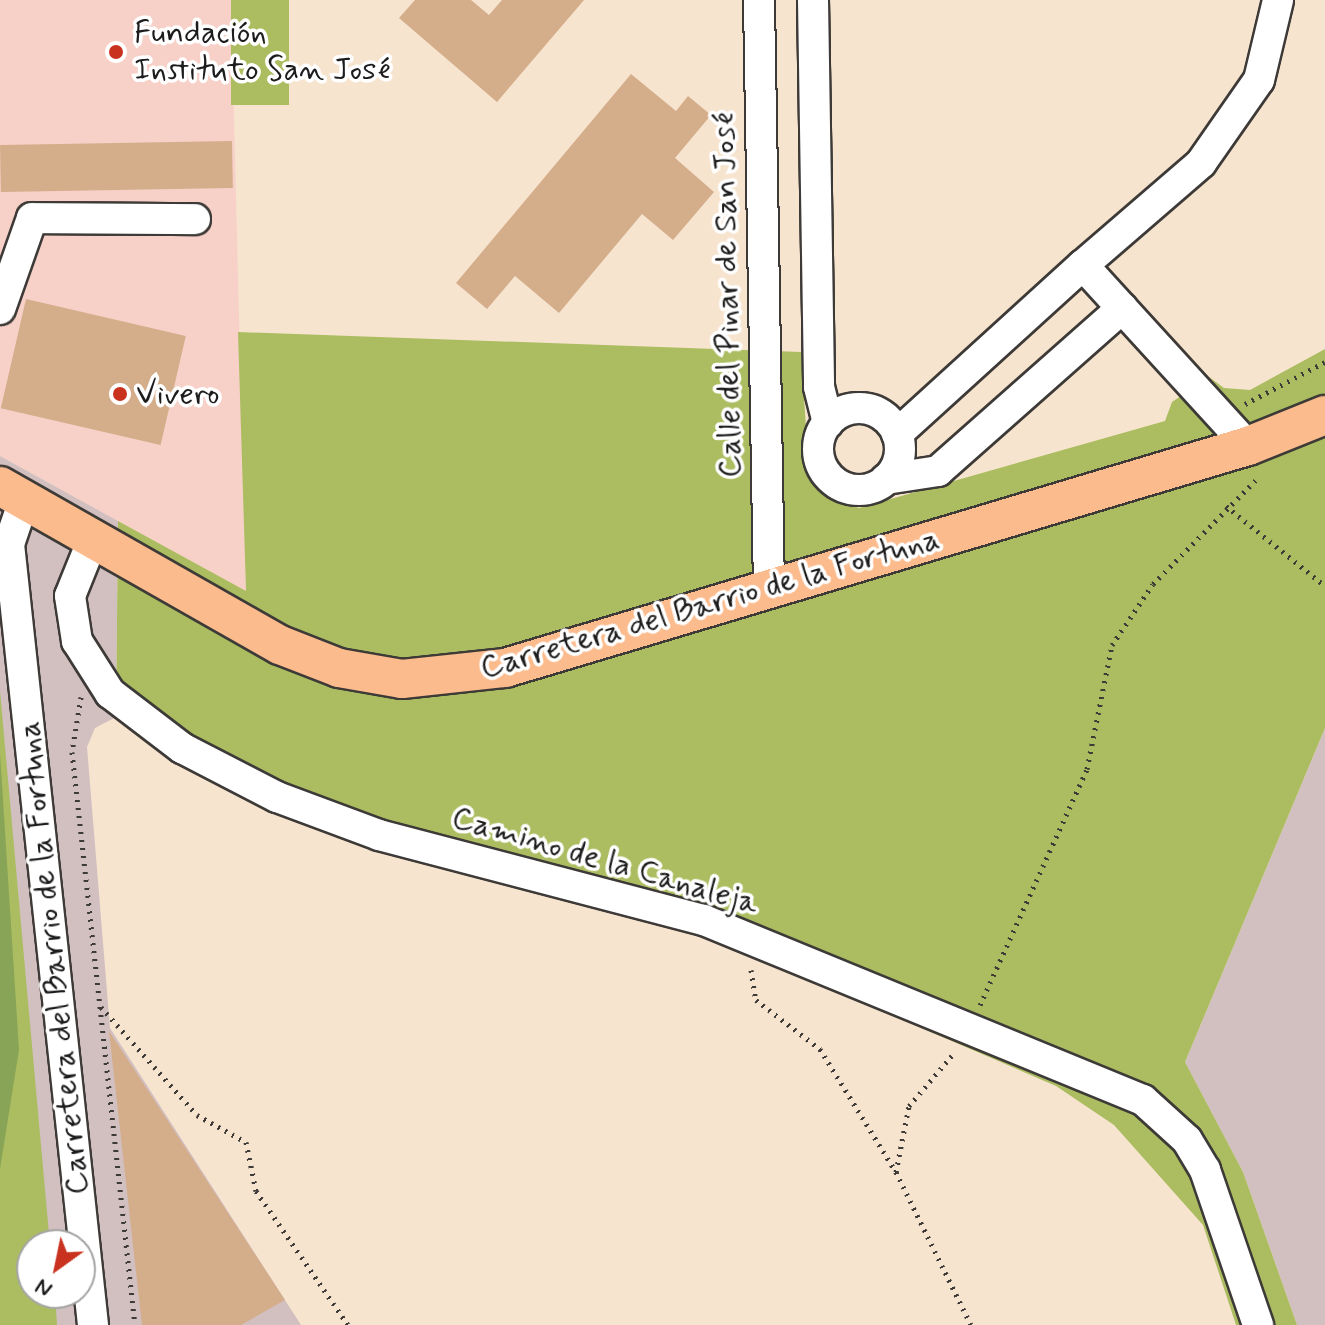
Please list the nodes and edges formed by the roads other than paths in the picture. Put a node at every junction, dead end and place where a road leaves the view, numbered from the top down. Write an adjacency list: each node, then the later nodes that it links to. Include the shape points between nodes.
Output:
1 (759, 0): 16 (street, Calle del Pinar de San José)
2 (813, 0): 10 (street, via 819,387)
3 (1278, 0): 6 (street, via 1259,80 1201,163)
4 (195, 219): 5 (street, via 32,218)
5 (8, 262): 8 (street)
6 (1083, 265): 7 (street); 11 (street)
7 (1122, 308): 12 (street); 13 (street, via 938,471)
8 (0, 309)
9 (1325, 415): 12 (main road, Carretera del Barrio de la Fortuna)
10 (828, 423): 11 (street, via 864,409); 13 (street, via 818,451 828,477 861,490)
11 (897, 434): 13 (street, via 899,455)
12 (1256, 456): 16 (main road, Carretera del Barrio de la Fortuna)
13 (886, 479)
14 (12, 493): 15 (main road, Carretera del Barrio de la Fortuna); 17 (street, Carretera del Barrio de la Fortuna, via 9,544)
15 (93, 539): 16 (main road, Carretera del Barrio de la Fortuna, via 280,645 339,668 402,679 505,668); 18 (street, Camino de la Canaleja, via 70,596 77,641 95,677 182,748 324,816 737,933 971,1035 1120,1090 1165,1117 1205,1170)
16 (769, 589)
17 (93, 1325)
18 (1258, 1325)

